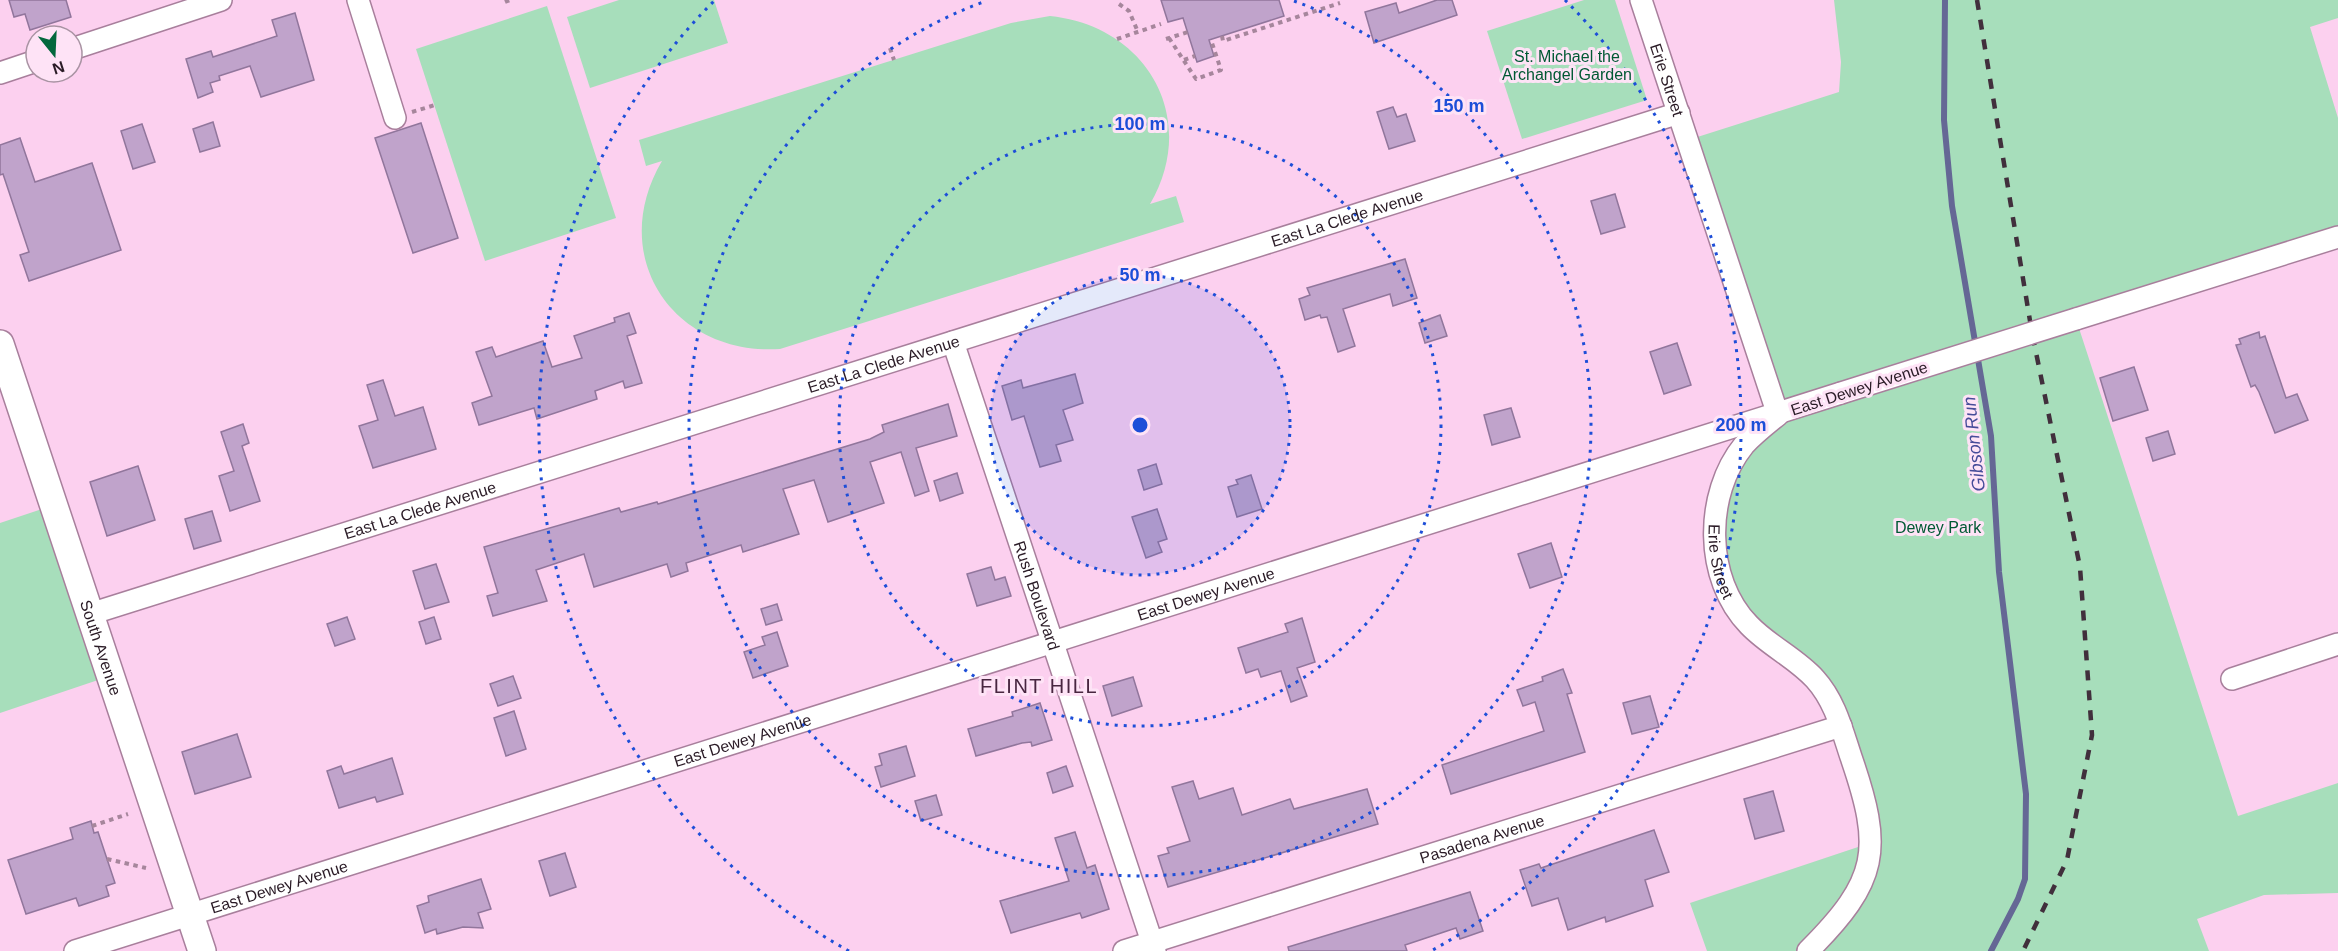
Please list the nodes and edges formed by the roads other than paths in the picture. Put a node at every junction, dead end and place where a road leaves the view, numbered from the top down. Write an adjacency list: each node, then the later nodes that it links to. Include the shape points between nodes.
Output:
1 (221, 0): 4 (street)
2 (357, 0): 8 (street)
3 (1641, 0): 7 (street, Erie Street)
4 (84, 45)
5 (24, 65): 6 (street)
6 (0, 73)
7 (1679, 113): 10 (street, East La Clede Avenue); 12 (street, Erie Street)
8 (395, 118)
9 (2338, 237): 12 (street, East Dewey Avenue, bridge)
10 (953, 342): 13 (street, East La Clede Avenue); 14 (street, Rush Boulevard)
11 (2, 356): 13 (main road, South Avenue)
12 (1778, 415): 14 (street, East Dewey Avenue); 17 (street, Erie Street, via 1744,445 1726,478 1716,519 1717,567 1723,586 1747,624 1816,680 1831,701)
13 (90, 614): 18 (main road, South Avenue)
14 (1053, 641): 18 (street, East Dewey Avenue); 19 (street, Rush Boulevard)
15 (2338, 644): 16 (street)
16 (2232, 679)
17 (1841, 726): 19 (street, Pasadena Avenue); 23 (street, Erie Street, via 1867,804 1871,851 1864,879 1851,902 1837,923)
18 (189, 914): 20 (street, East Dewey Avenue); 21 (main road, South Avenue)
19 (1153, 946): 22 (street, Pasadena Avenue)
20 (75, 951)
21 (202, 951)
22 (1124, 951)
23 (1808, 951)

